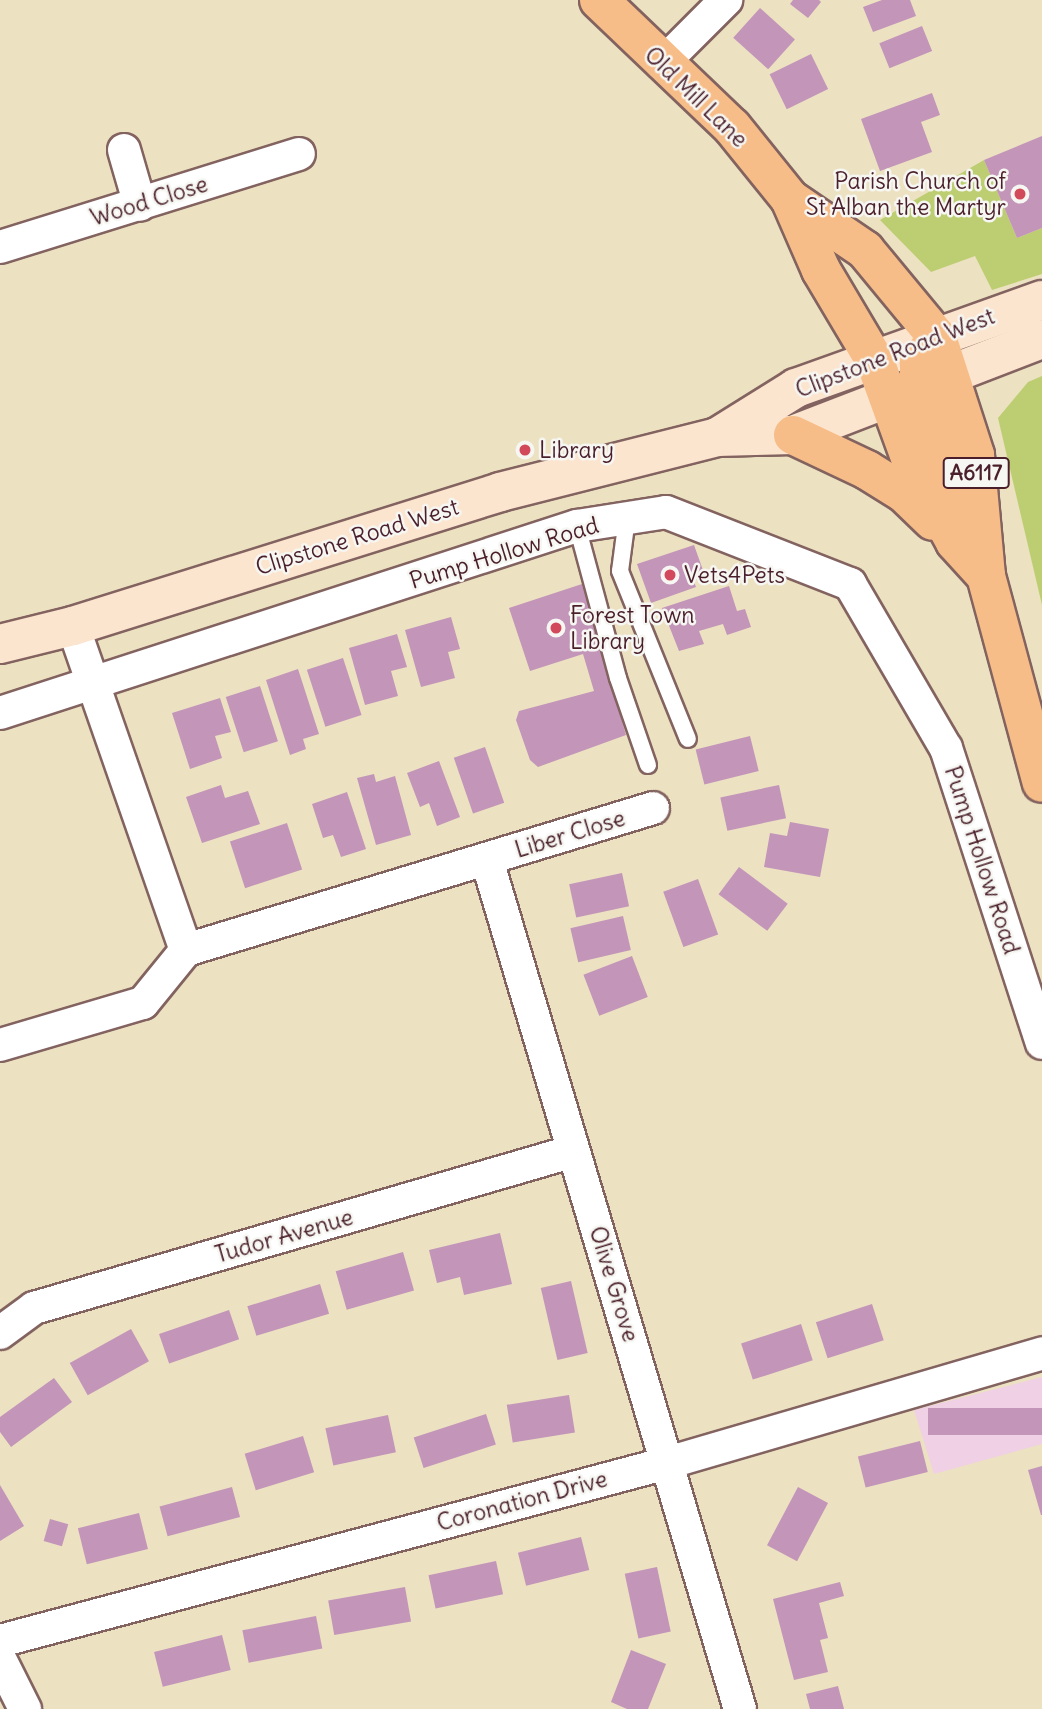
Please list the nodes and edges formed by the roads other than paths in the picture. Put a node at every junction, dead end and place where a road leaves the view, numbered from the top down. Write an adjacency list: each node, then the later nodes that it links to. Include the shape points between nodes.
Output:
1 (598, 0): 3 (main road, Old Mill Lane / A6117)
2 (726, 0): 3 (street)
3 (662, 64): 6 (main road, Old Mill Lane / A6117, via 732,127)
4 (124, 150): 7 (street)
5 (299, 154): 7 (street, Wood Close)
6 (790, 199): 10 (main road, Old Mill Lane / A6117, via 865,250); 12 (main road, Old Mill Lane / A6117, via 821,270)
7 (140, 205): 8 (street, Wood Close)
8 (0, 247)
9 (1042, 300): 10 (main road, Clipstone Road West)
10 (937, 337): 12 (main road, Clipstone Road West); 13 (main road, via 919,363)
11 (1042, 339): 13 (main road, Clipstone Road West)
12 (875, 361): 13 (main road, A6117); 15 (main road, Clipstone Road West, via 796,388)
13 (919, 385): 14 (main road, Clipstone Road West); 18 (main road, A6117, via 912,463); 21 (main road, A6117, via 975,454)
14 (793, 435): 15 (main road, Clipstone Road West); 18 (main road, via 904,493)
15 (717, 437): 22 (main road, Clipstone Road West, via 500,492)
16 (627, 518): 17 (street, Pump Hollow Road); 19 (lane); 32 (street, Pump Hollow Road, via 666,512 850,584 946,747)
17 (577, 526): 20 (lane); 24 (street, Pump Hollow Road)
18 (955, 542): 21 (main road, A6117)
19 (620, 566): 20 (lane); 26 (lane, via 629,600 678,705)
20 (589, 572): 27 (lane)
21 (986, 576): 28 (main road, A6117)
22 (73, 626): 23 (main road, Clipstone Road West); 24 (street)
23 (0, 644)
24 (95, 685): 25 (street, Pump Hollow Road); 31 (street)
25 (0, 713)
26 (688, 739)
27 (648, 765)
28 (1042, 783)
29 (653, 808): 30 (street, Liber Close)
30 (487, 860): 31 (street, Liber Close); 34 (street, Olive Grove)
31 (186, 950): 33 (street, via 143,1003)
32 (1042, 1043)
33 (0, 1045)
34 (574, 1151): 35 (street, Tudor Avenue, via 34,1308); 37 (street, Olive Grove)
35 (0, 1333)
36 (1042, 1353): 37 (street, Coronation Drive)
37 (667, 1463): 38 (street, Coronation Drive); 41 (street, Olive Grove)
38 (0, 1641)
39 (0, 1659): 40 (street)
40 (25, 1709)
41 (740, 1709)

